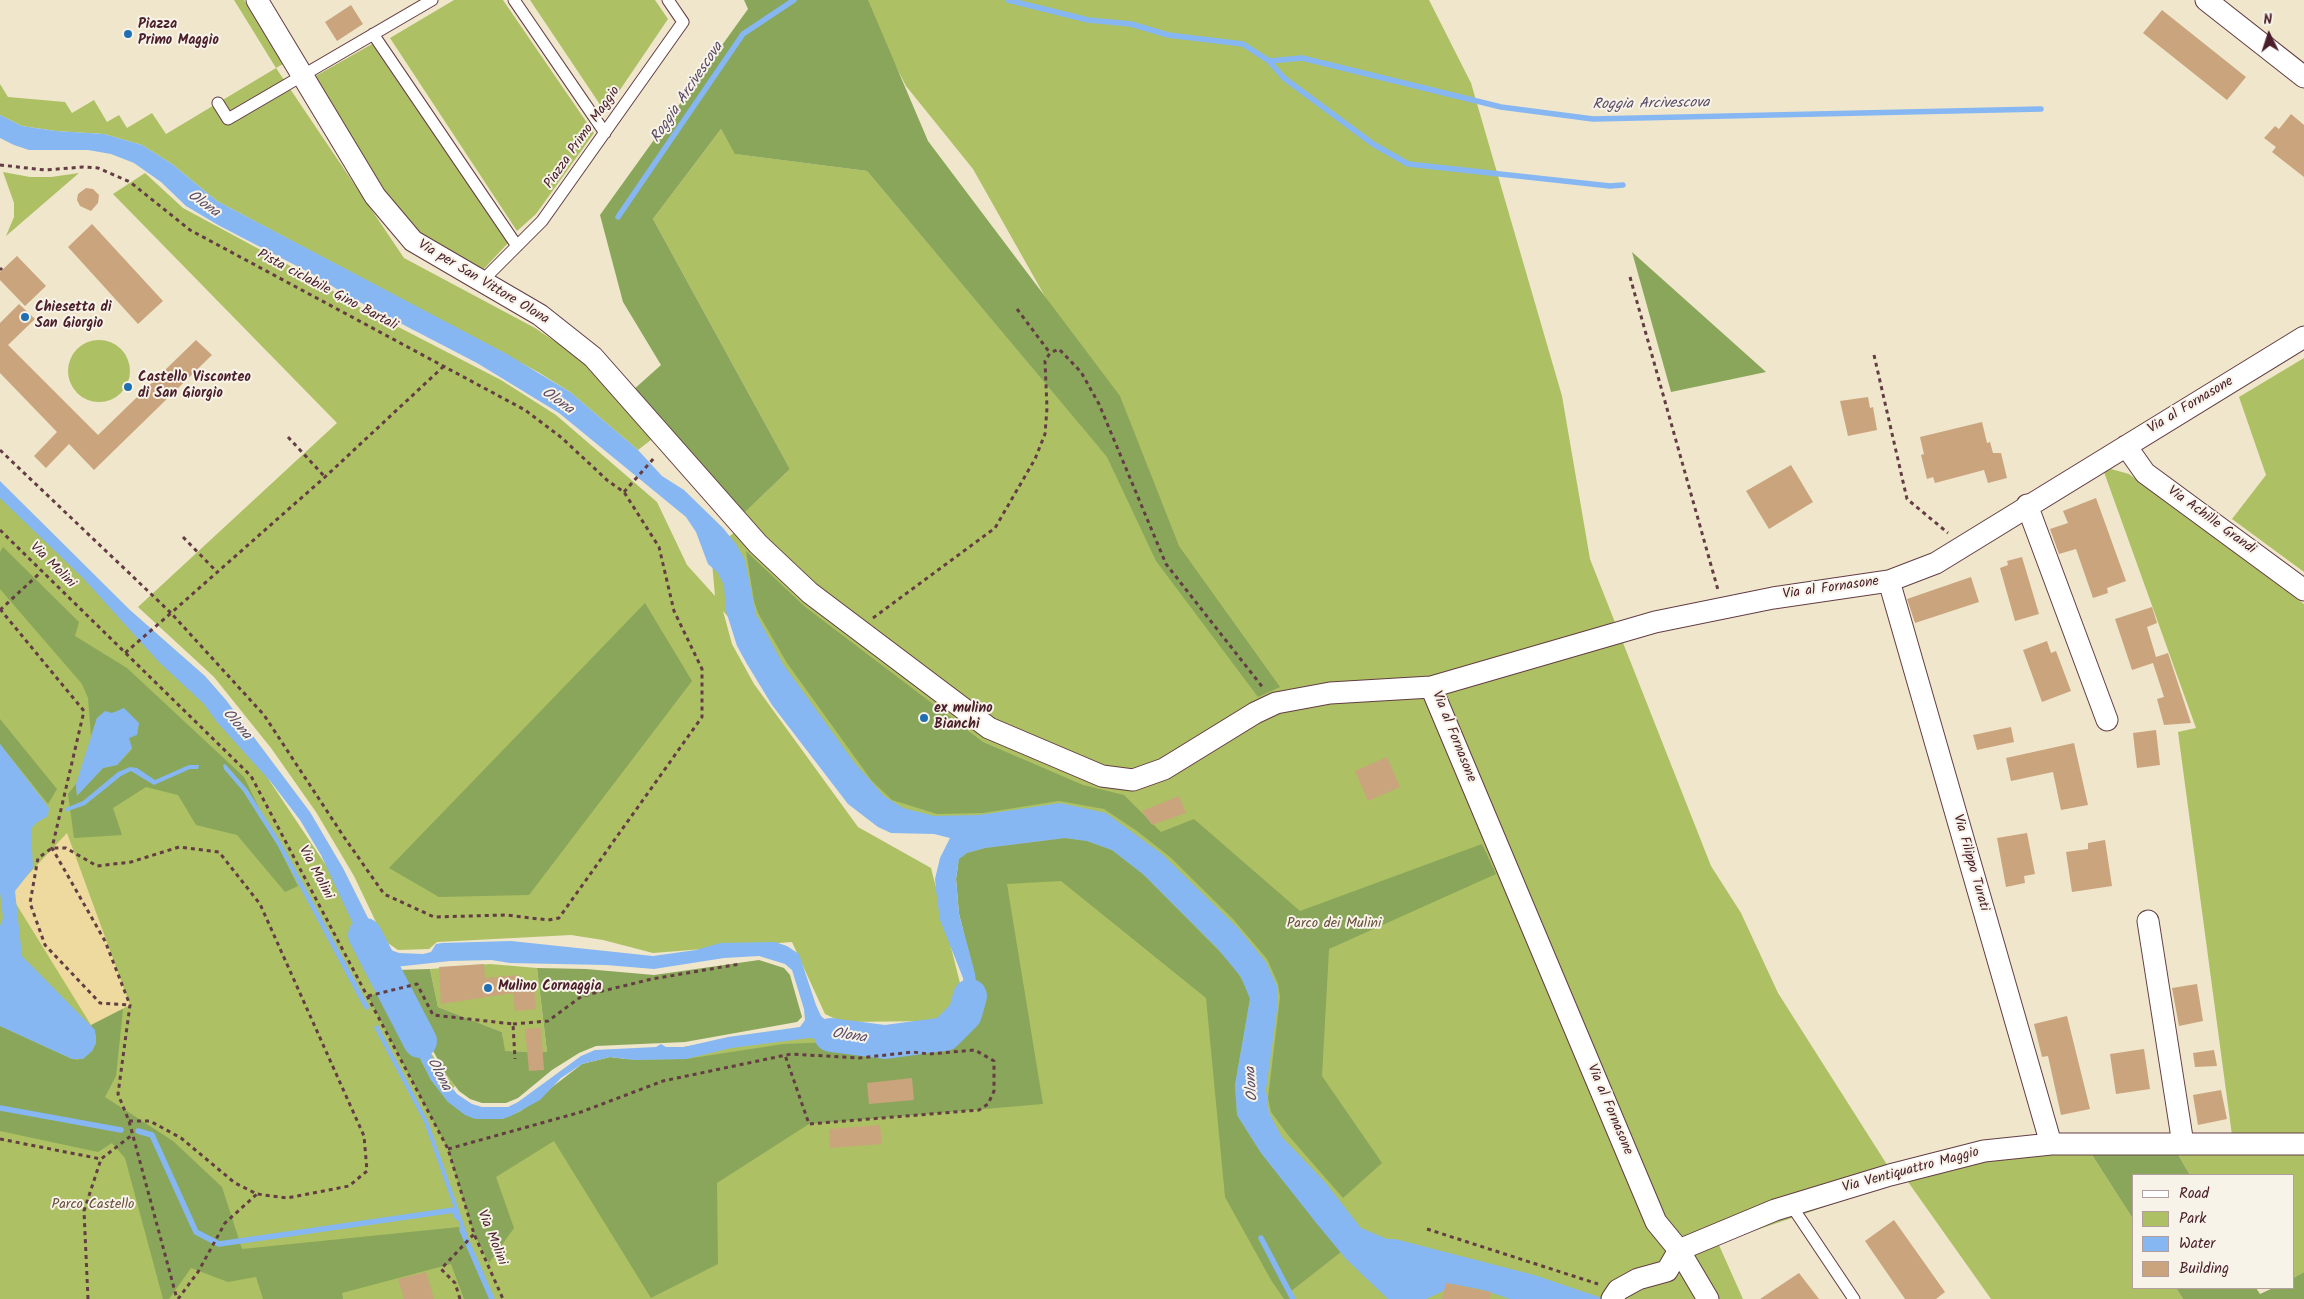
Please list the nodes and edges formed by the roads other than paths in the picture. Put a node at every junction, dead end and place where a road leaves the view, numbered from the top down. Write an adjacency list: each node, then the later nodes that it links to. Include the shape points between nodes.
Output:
1 (257, 0): 7 (street, Via per San Vittore Olona)
2 (432, 0): 6 (lane)
3 (514, 0): 10 (lane)
4 (668, 0): 10 (lane, Piazza Primo Maggio, via 683,22)
5 (2206, 0): 8 (street)
6 (373, 34): 7 (lane); 11 (lane)
7 (302, 76): 9 (lane, via 228,119); 12 (street, Via per San Vittore Olona, via 375,196 413,242)
8 (2304, 77)
9 (218, 103)
10 (605, 133): 11 (lane, Piazza Primo Maggio, via 542,221)
11 (517, 246): 12 (lane, Piazza Primo Maggio)
12 (480, 282): 18 (street, Via per San Vittore Olona, via 540,315 593,357 665,448 810,593 989,728 1102,776 1133,780 1164,769 1276,703 1330,692)
13 (2304, 337): 14 (street, Via al Fornasone)
14 (2126, 446): 15 (street, Via al Fornasone); 17 (street, Via Achille Grandi, via 2146,473)
15 (2027, 505): 16 (street, Via al Fornasone, via 1936,562); 19 (street)
16 (1890, 581): 18 (street, Via al Fornasone, via 1773,598 1655,622); 21 (street, Via Filippo Turati)
17 (2304, 590)
18 (1431, 687): 25 (street, Via al Fornasone, via 1656,1222)
19 (2107, 720)
20 (2148, 921): 22 (street)
21 (2051, 1144): 22 (street, Via Ventiquattro Maggio); 24 (street, Via Ventiquattro Maggio, via 1984,1151 1944,1160)
22 (2183, 1144): 23 (street, Via Ventiquattro Maggio)
23 (2304, 1144)
24 (1791, 1206): 25 (street, Via Ventiquattro Maggio); 28 (lane)
25 (1679, 1250): 26 (street, via 1667,1271 1638,1279); 27 (street, Via al Fornasone)
26 (1615, 1295)
27 (1708, 1299)
28 (1854, 1299)

